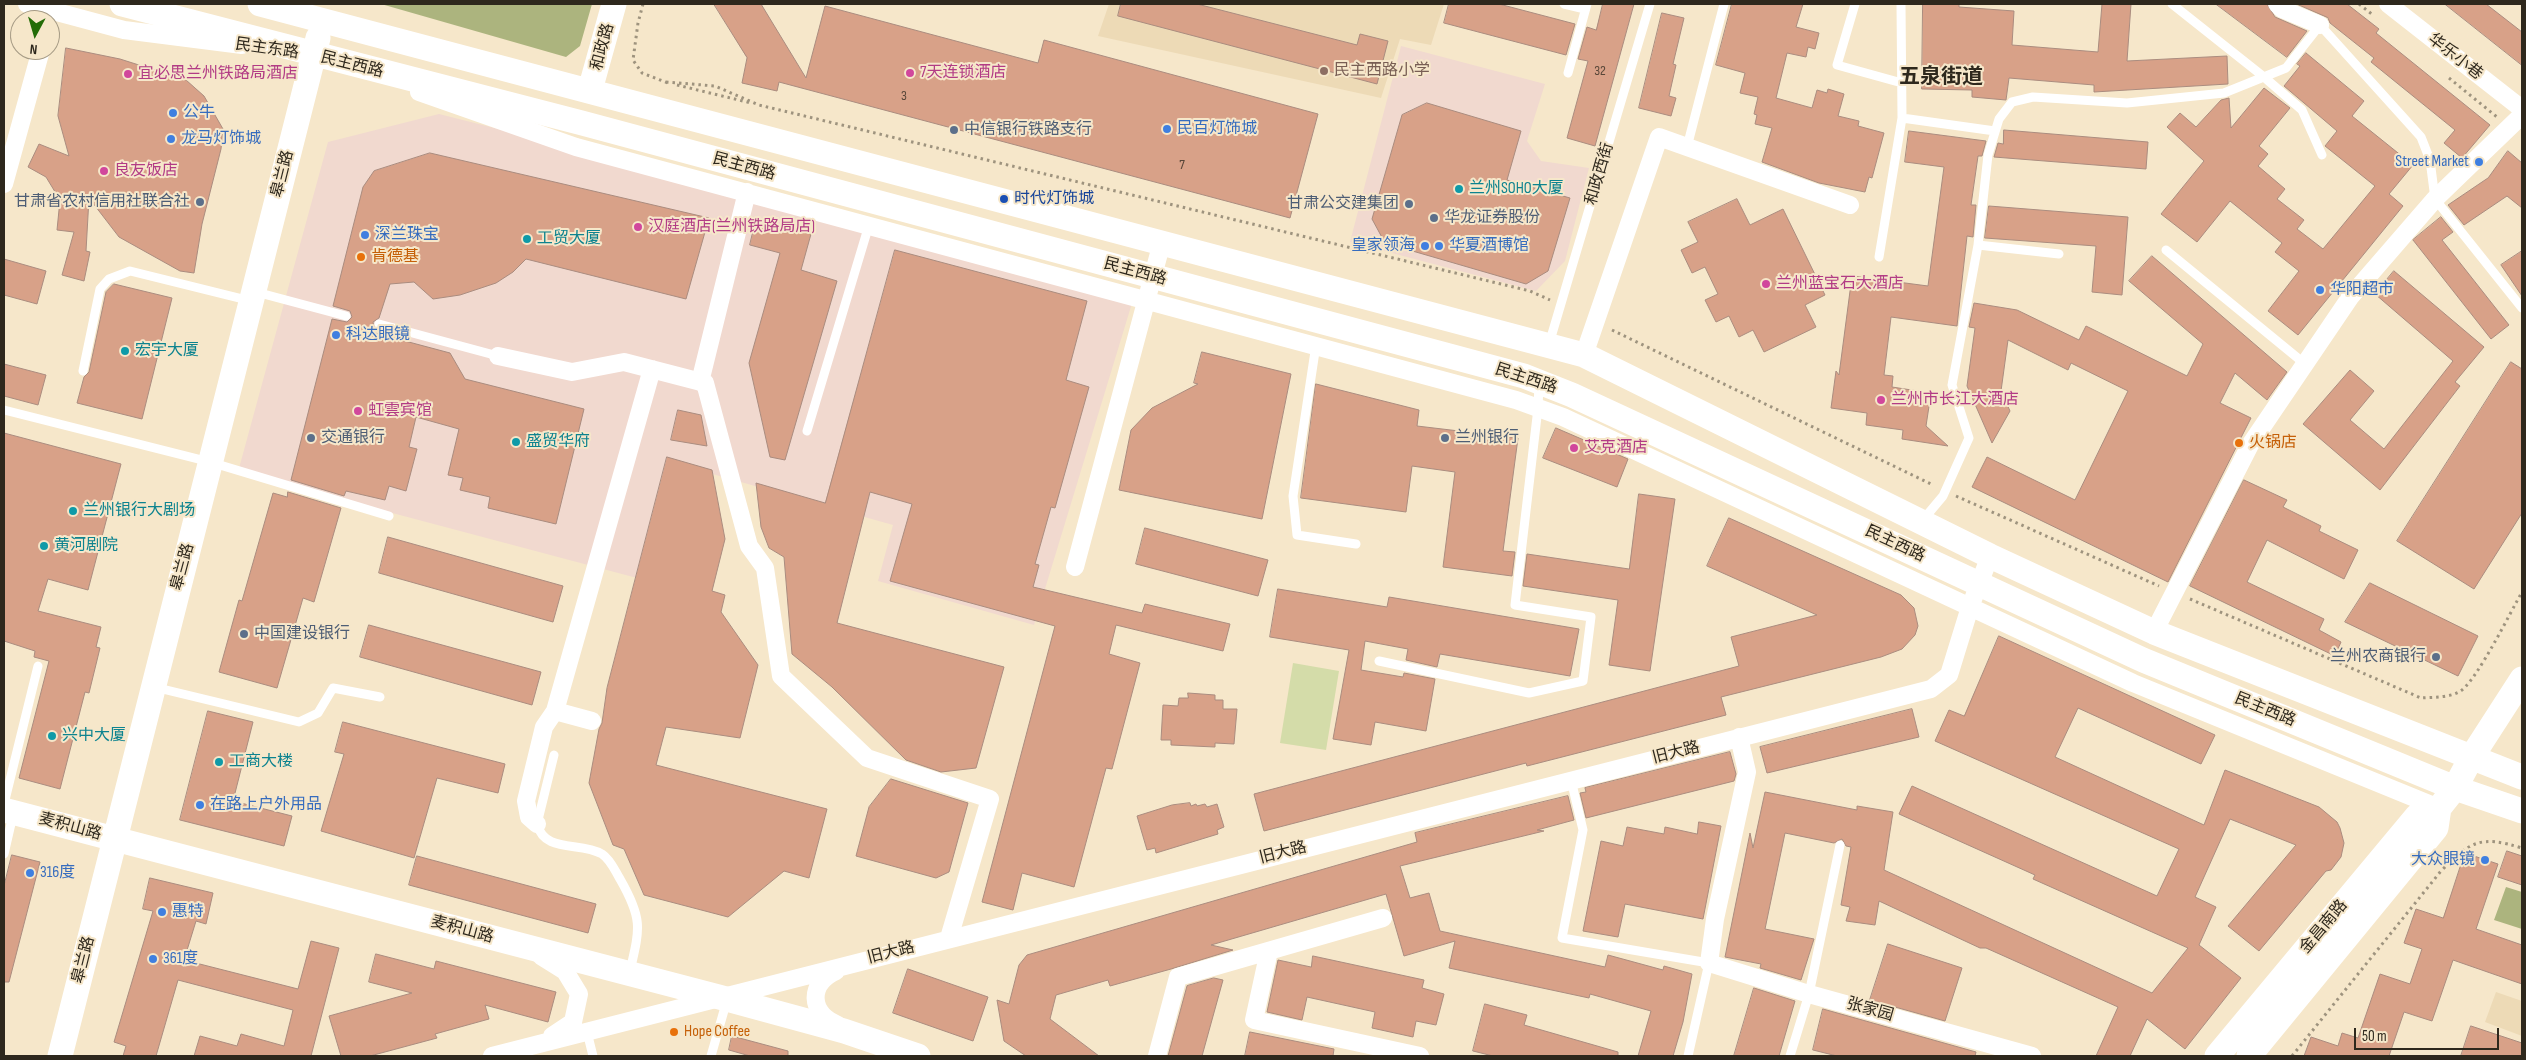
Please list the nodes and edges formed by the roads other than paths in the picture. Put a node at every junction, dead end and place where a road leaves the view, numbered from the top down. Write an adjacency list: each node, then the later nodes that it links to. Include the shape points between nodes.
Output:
1 (27, 4): 14 (street, 民主东路)
2 (122, 4): 18 (main road, 民主东路)
3 (260, 4): 15 (main road)
4 (614, 4): 23 (main road, 和政路)
5 (1564, 4): 12 (lane)
6 (1650, 4): 46 (lane, 和政西街)
7 (1724, 4): 28 (lane)
8 (1855, 4): 22 (lane, via 1837,65)
9 (1901, 4): 22 (lane)
10 (2172, 4): 21 (lane)
11 (2277, 4): 17 (street)
12 (1586, 6): 20 (lane)
13 (2399, 7): 24 (street, 华乐小巷)
14 (40, 10)
15 (323, 15): 18 (main road, 皋兰路); 23 (main road, 民主西路)
16 (60, 17): 18 (street, 民主东路, via 124,30)
17 (2320, 25): 21 (lane, via 2286,68); 32 (lane, via 2421,137 2430,160)
18 (313, 55): 31 (street, 民主西路, via 576,147); 40 (main road, 民主西路, via 582,123); 41 (main road, 皋兰路)
19 (38, 60): 30 (street)
20 (1568, 72)
21 (2264, 77): 27 (lane, via 2224,93 2128,103 2026,99 2012,102 1999,119); 29 (lane, via 2302,110)
22 (1902, 83): 26 (lane)
23 (590, 90): 35 (main road, 民主西路)
24 (2522, 109)
25 (2522, 115): 32 (street)
26 (1902, 118): 27 (lane); 39 (lane)
27 (1995, 131): 36 (lane, via 1988,155)
28 (1687, 147): 33 (street); 48 (street, via 1659,137)
29 (2322, 155)
30 (4, 184)
31 (747, 192): 34 (street, 民主西路); 53 (street)
32 (2435, 199): 43 (lane); 50 (street, via 2351,296)
33 (1850, 204)
34 (869, 225): 42 (street, 民主西路); 57 (lane)
35 (1162, 242): 40 (street); 46 (main road, 民主西路)
36 (1978, 246): 38 (lane); 60 (lane, via 1952,385 1970,438 1943,496)
37 (2166, 250): 50 (lane)
38 (2060, 254)
39 (1879, 257)
40 (1152, 276): 42 (street); 54 (main road, 民主西路)
41 (252, 296): 44 (lane); 52 (lane, via 130,271 109,279 100,289); 58 (main road, 皋兰路)
42 (1145, 300): 47 (street, 民主西路); 63 (street)
43 (2522, 308)
44 (346, 316)
45 (379, 324): 49 (lane)
46 (1548, 344): 48 (main road, 民主西路)
47 (1316, 345): 55 (street, 民主西路); 61 (lane, via 1293,496 1298,535)
48 (1584, 355): 60 (main road, 民主西路)
49 (498, 356): 51 (street, via 572,372 624,362)
50 (2305, 364): 66 (street, via 2250,445)
51 (652, 369): 53 (street); 72 (street)
52 (83, 371)
53 (700, 382): 88 (street, via 705,383 749,546 766,568 781,676 867,758 990,799)
54 (1538, 382): 55 (lane); 64 (main road, 民主西路)
55 (1538, 408): 65 (street, 民主西路); 67 (lane, via 1515,605 1591,617 1583,681 1529,693)
56 (4, 410): 58 (lane)
57 (807, 432)
58 (210, 462): 59 (lane); 70 (main road, 皋兰路)
59 (390, 516)
60 (1922, 522): 62 (main road, 民主西路)
61 (1356, 544)
62 (1990, 556): 64 (street, 旧大路); 66 (main road, 民主西路)
63 (1075, 567)
64 (1979, 583): 65 (street, 旧大路); 79 (main road, 民主西路, via 2143,660)
65 (1970, 607): 74 (street, 旧大路, via 1949,674 1931,689); 80 (street, 民主西路, via 2133,682)
66 (2154, 632): 76 (main road, 民主西路)
67 (1379, 661)
68 (38, 666): 81 (lane)
69 (2522, 679): 76 (main road, 金昌南路)
70 (154, 687): 71 (lane, via 299,722 318,713 333,688); 84 (main road, 皋兰路)
71 (380, 697)
72 (555, 712): 73 (street); 83 (street, via 544,727 526,801 529,817)
73 (592, 721)
74 (1739, 737): 78 (street, 旧大路); 92 (street, via 1748,772 1715,919)
75 (554, 755): 83 (lane)
76 (2471, 758): 77 (main road, 民主西路); 79 (main road, 金昌南路)
77 (2522, 777)
78 (1571, 780): 88 (street, 旧大路); 92 (lane, 张家园, via 1584,830 1562,938)
79 (2455, 788): 80 (main road, 金昌南路); 82 (main road, 民主西路)
80 (2439, 808): 109 (main road, 金昌南路, via 2416,816); 110 (main road, 金昌南路, via 2436,828)
81 (7, 809): 84 (main road, 麦积山路); 86 (lane)
82 (2522, 810)
83 (537, 824): 93 (lane, via 540,834 548,842 601,854 609,861 635,905 638,934)
84 (115, 839): 89 (main road, 麦积山路); 99 (main road, 皋兰路)
85 (1840, 845): 94 (lane)
86 (4, 854)
87 (1383, 918): 90 (street)
88 (949, 938): 91 (street, 旧大路)
89 (501, 940): 93 (main road, 麦积山路); 98 (street, via 542,957 565,971 579,994 573,1022 546,1040)
90 (1269, 950): 104 (street, via 1178,977); 105 (street, via 1254,1020)
91 (857, 962): 95 (street, 旧大路); 97 (street, via 822,979 815,992 816,1002 821,1013 831,1022)
92 (1709, 963): 94 (street, 张家园); 106 (lane)
93 (629, 974): 95 (main road, 麦积山路)
94 (1808, 994): 107 (lane); 108 (street, 张家园)
95 (723, 998): 96 (street, 旧大路); 97 (main road, 麦积山路); 102 (lane)
96 (587, 1032): 98 (street, 旧大路); 101 (lane)
97 (883, 1045): 103 (main road, 麦积山路)
98 (519, 1049): 100 (street, 旧大路)
99 (60, 1056)
100 (492, 1056)
101 (593, 1056)
102 (711, 1056)
103 (918, 1056)
104 (1157, 1056)
105 (1420, 1056)
106 (1688, 1056)
107 (1790, 1056)
108 (2032, 1056)
109 (2217, 1056)
110 (2249, 1056)

